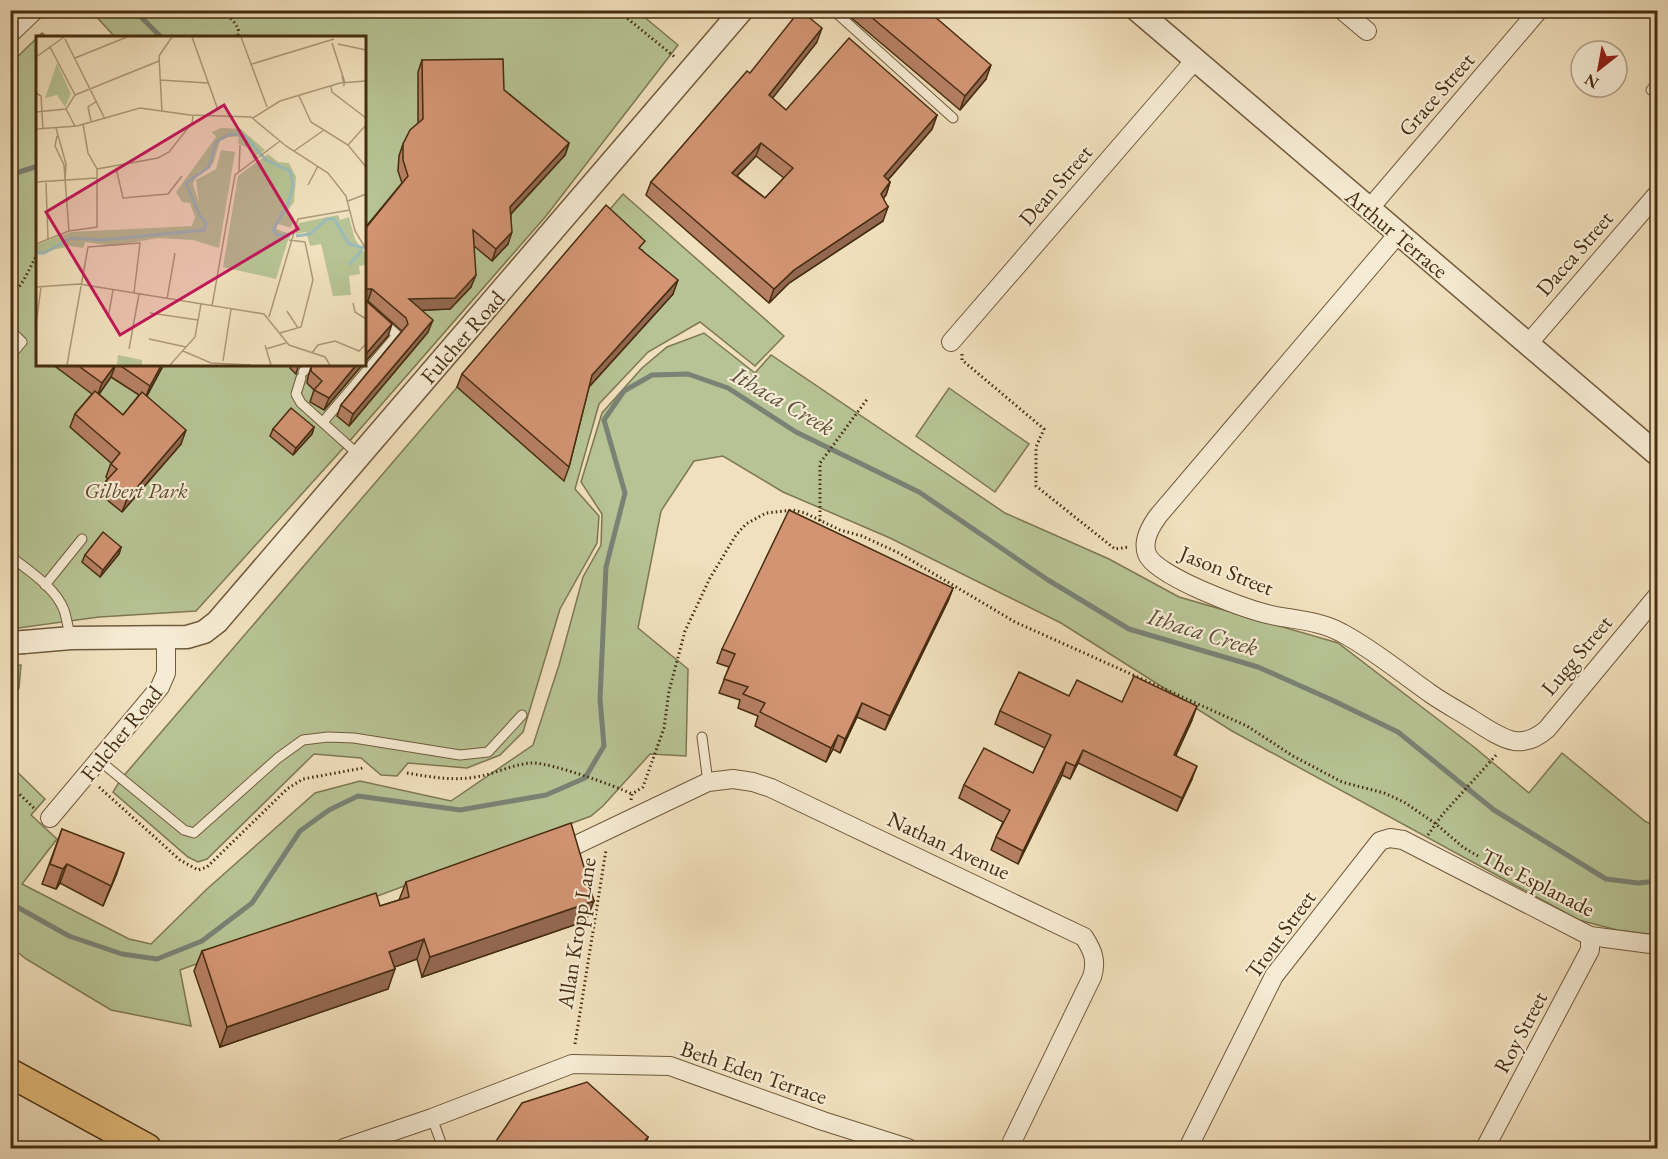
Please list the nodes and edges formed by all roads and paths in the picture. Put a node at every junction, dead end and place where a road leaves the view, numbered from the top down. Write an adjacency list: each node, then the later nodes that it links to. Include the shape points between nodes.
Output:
1 (35, 10): 10 (street)
2 (220, 10): 11 (path, via 238,26)
3 (616, 10): 13 (path)
4 (742, 10): 13 (street, Fulcher Road)
5 (833, 10): 14 (lane)
6 (1137, 10): 12 (street, Arthur Terrace)
7 (1342, 10): 9 (street)
8 (1539, 10): 16 (street, Grace Street)
9 (1367, 31)
10 (10, 34)
11 (238, 36)
12 (1195, 60): 16 (street, Arthur Terrace); 22 (street, Dean Street)
13 (691, 70): 28 (street, Fulcher Road)
14 (953, 118)
15 (1658, 193): 23 (street, Dacca Street)
16 (1369, 209): 17 (street, Arthur Terrace)
17 (1398, 234): 23 (street, Arthur Terrace); 32 (street, via 1158,516)
18 (36, 257): 19 (path)
19 (10, 296)
20 (366, 308): 27 (lane, via 397,335)
21 (10, 339): 24 (lane, via 16,336 22,342)
22 (951, 342): 32 (path, via 962,353 962,360 1044,429 1036,447 1036,486 1116,549)
23 (1528, 344): 29 (street, Arthur Terrace)
24 (10, 356)
25 (309, 366): 27 (lane, via 296,391 298,399)
26 (868, 398): 30 (path, via 820,463)
27 (323, 422): 28 (lane)
28 (360, 456): 37 (street, Fulcher Road, via 217,622 196,635)
29 (1658, 456)
30 (820, 521): 44 (path, via 793,510 780,510 756,518 736,534 685,631 664,728 643,787 632,794 532,763 478,777 445,780); 48 (path, via 899,553 1015,622 1247,726 1320,771 1404,802)
31 (82, 539): 34 (lane)
32 (1146, 545): 41 (street, Jason Street, via 1152,562 1175,576 1241,606 1339,631 1376,652 1477,723 1509,740)
33 (10, 556): 34 (lane)
34 (45, 585): 36 (lane, via 59,600)
35 (1658, 595): 41 (street, Lugg Street, via 1547,729)
36 (70, 638): 37 (street, Fulcher Road); 38 (street, Fulcher Road)
37 (166, 638): 43 (street, Fulcher Road, via 164,680)
38 (17, 643)
39 (522, 715): 43 (lane, via 488,752 460,755 354,738 303,741 278,758 194,833 184,830)
40 (702, 737): 45 (lane)
41 (1528, 741)
42 (1499, 752): 48 (path)
43 (100, 761): 47 (street, Fulcher Road)
44 (407, 773)
45 (708, 782): 49 (street, Nathan Avenue); 63 (street, Nathan Avenue, via 733,779 771,788 1084,937 1096,965 1092,977)
46 (10, 785): 47 (path)
47 (50, 818)
48 (1436, 824): 50 (path); 53 (path)
49 (610, 827): 52 (street, Nathan Avenue); 56 (path, Allan Kropp Lane)
50 (1432, 830)
51 (1403, 840): 54 (street, The Esplanade); 64 (street, Trout Street, via 1380,841 1274,976)
52 (576, 845)
53 (1478, 857)
54 (1590, 936): 55 (street, The Esplanade); 65 (street, Roy Street, via 1590,950)
55 (1658, 945)
56 (575, 1044)
57 (10, 1073): 59 (main road)
58 (432, 1118): 60 (street, Beth Eden Terrace); 61 (lane); 62 (street, Beth Eden Terrace, via 572,1064 670,1066)
59 (147, 1149)
60 (344, 1149)
61 (443, 1149)
62 (908, 1149)
63 (1010, 1149)
64 (1188, 1149)
65 (1485, 1149)

